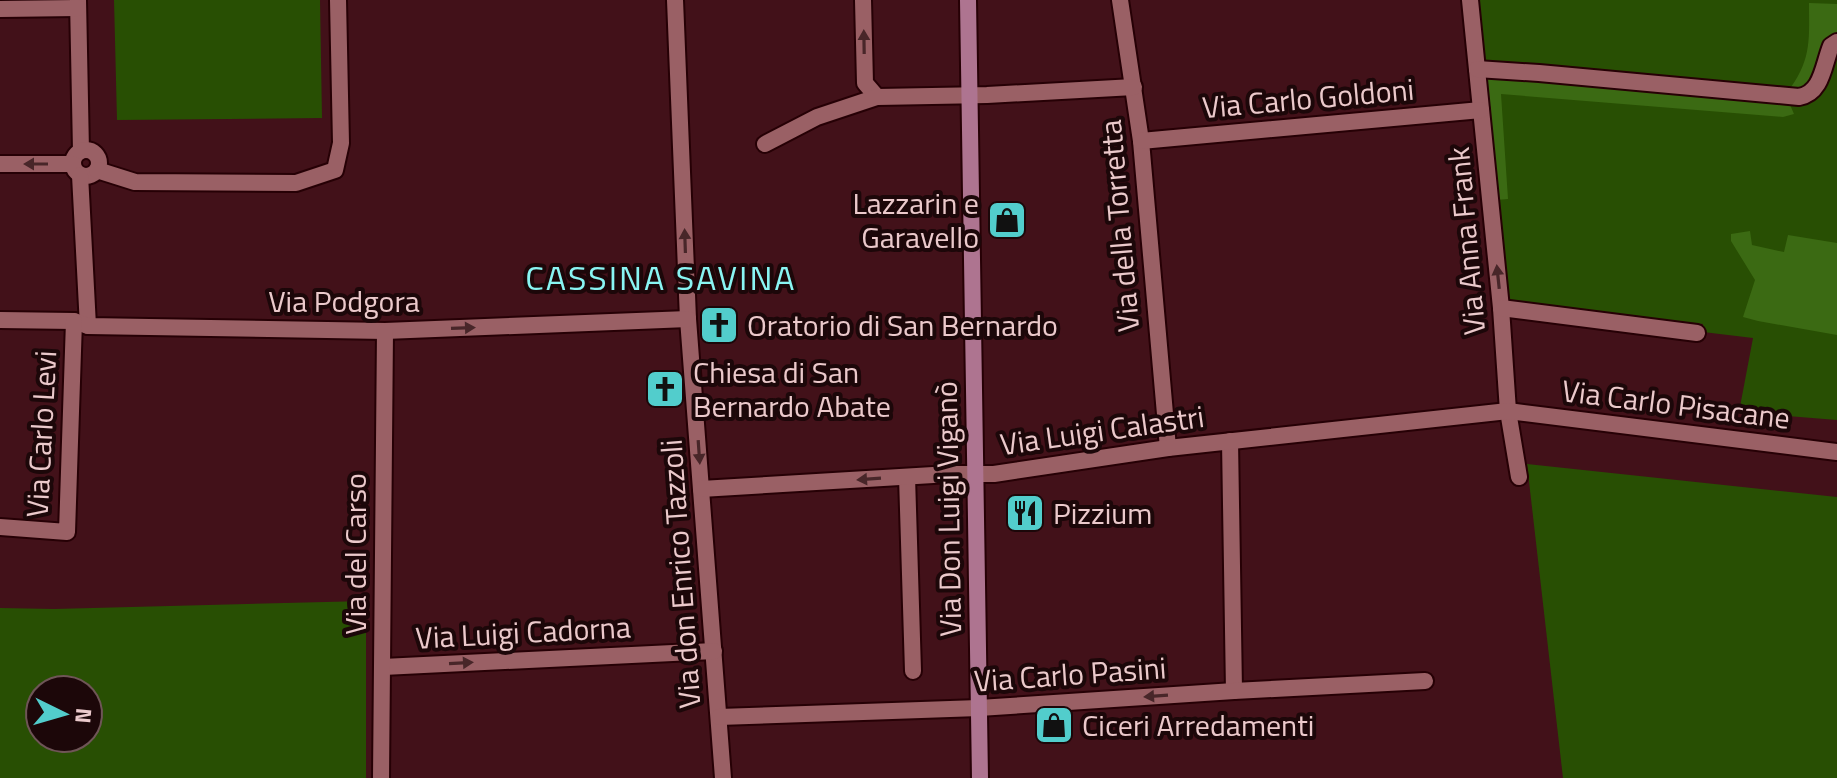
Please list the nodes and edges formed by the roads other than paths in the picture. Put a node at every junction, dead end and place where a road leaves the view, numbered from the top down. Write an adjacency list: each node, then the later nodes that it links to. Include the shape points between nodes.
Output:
1 (338, 0): 19 (street, via 341,143 335,170 296,183 135,182)
2 (675, 0): 21 (street, Via don Enrico Tazzoli, one-way to 2)
3 (863, 0): 13 (street, one-way to 3, via 865,83)
4 (968, 0): 12 (street, Via Don Luigi Viganò)
5 (1120, 0): 11 (street, Via della Torretta)
6 (1470, 0): 10 (street, Via Anna Frank)
7 (78, 4): 8 (street); 17 (street)
8 (0, 9)
9 (1837, 42): 10 (street, via 1816,89 1799,97)
10 (1477, 69): 14 (street, Via Anna Frank)
11 (1134, 87): 12 (street); 15 (street, Via della Torretta)
12 (970, 94): 13 (street); 30 (street, Via Don Luigi Viganò)
13 (877, 97): 16 (street, via 817,117)
14 (1481, 110): 15 (street, Via Carlo Goldoni); 20 (street, Via Anna Frank, one-way to 14)
15 (1141, 141): 28 (street, Via della Torretta)
16 (765, 144)
17 (78, 163): 18 (street, one-way to 18); 19 (street, via 91,176); 19 (street, via 89,150 99,162); 23 (street)
18 (0, 164)
19 (97, 170)
20 (1501, 308): 25 (street); 26 (street, Via Anna Frank)
21 (688, 319): 24 (street, Via Podgora, one-way to 21); 33 (street, Via don Enrico Tazzoli, one-way to 33)
22 (0, 320): 23 (street, Via Podgora)
23 (81, 324): 24 (street, Via Podgora); 34 (street, Via Carlo Levi, via 67,532)
24 (385, 331): 36 (street, Via del Carso)
25 (1697, 333)
26 (1508, 411): 27 (street, Via Luigi Calastri); 29 (street, Via Carlo Pisacane); 32 (street, Via Anna Frank)
27 (1230, 441): 28 (street, Via Luigi Calastri); 39 (street)
28 (1168, 448): 30 (street, Via Luigi Calastri)
29 (1837, 452)
30 (975, 475): 31 (street, Via Luigi Calastri); 40 (street, Via Don Luigi Viganò)
31 (907, 477): 33 (street, Via Luigi Calastri, one-way to 33); 37 (street)
32 (1519, 477)
33 (701, 489): 35 (street, Via don Enrico Tazzoli)
34 (0, 527)
35 (714, 651): 36 (street, Via Luigi Cadorna, one-way to 35); 41 (street, Via don Enrico Tazzoli)
36 (383, 667): 42 (street, Via del Carso)
37 (913, 671)
38 (1425, 681): 39 (street, Via Carlo Pasini)
39 (1234, 691): 40 (street, Via Carlo Pasini, one-way to 40)
40 (979, 708): 41 (street, Via Carlo Pasini); 44 (street, Via Don Luigi Viganò)
41 (719, 717): 43 (street, Via don Enrico Tazzoli)
42 (381, 778)
43 (723, 778)
44 (980, 778)

